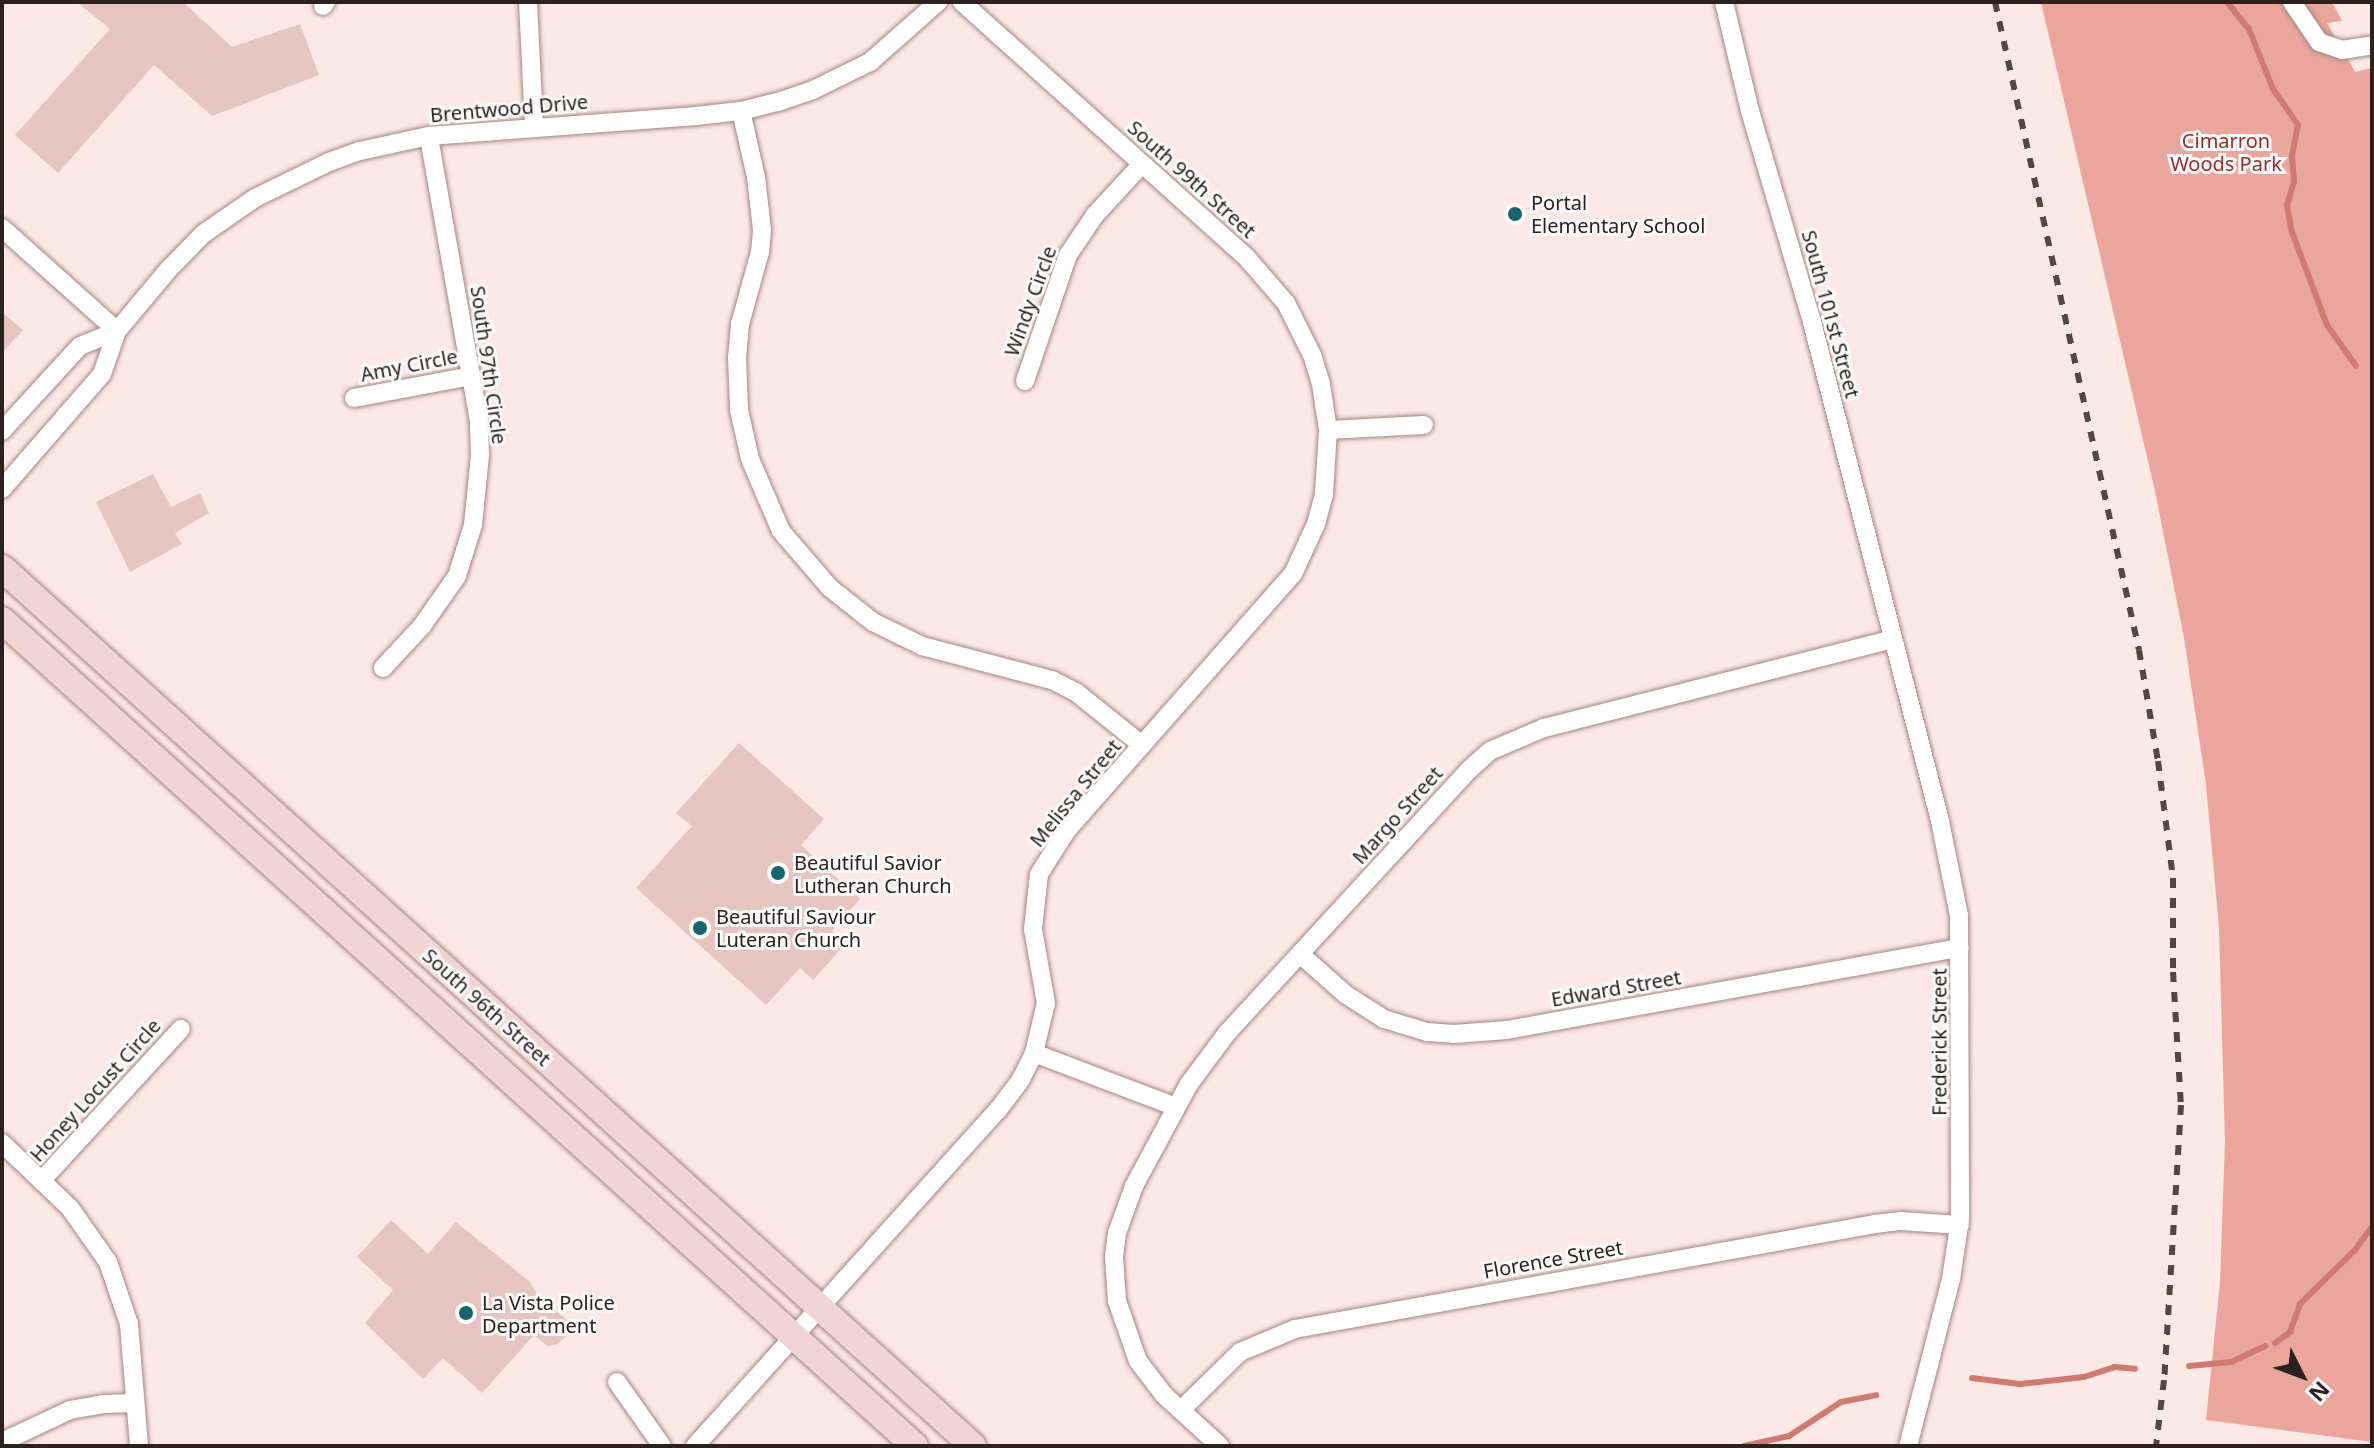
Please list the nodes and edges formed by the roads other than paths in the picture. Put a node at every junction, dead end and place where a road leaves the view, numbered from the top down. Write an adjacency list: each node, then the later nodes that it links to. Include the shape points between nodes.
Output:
1 (528, 2): 8 (street)
2 (938, 2): 7 (street, Brentwood Drive, via 870,62 813,90)
3 (962, 2): 10 (street, South 99th Street)
4 (1724, 2): 22 (street, South 101st Street)
5 (2292, 2): 6 (street, via 2319,42 2342,50)
6 (2372, 45)
7 (741, 111): 8 (street, Brentwood Drive); 24 (street, via 762,230 740,324 739,410 750,459 781,531 830,588 873,622 922,646 1052,680 1077,693)
8 (534, 126): 9 (street, Brentwood Drive)
9 (429, 136): 12 (street, Brentwood Drive, via 329,162 232,211 203,234); 13 (street, South 97th Circle)
10 (1142, 164): 14 (street, Windy Circle, via 1095,215 1068,255); 17 (street, South 99th Street, via 1246,257 1286,303 1312,355)
11 (2, 228): 12 (street)
12 (117, 331): 18 (street, Brentwood Drive, via 80,346); 19 (street, Brentwood Drive, via 102,374)
13 (472, 376): 15 (street, Amy Circle); 23 (street, South 97th Circle, via 480,455 466,553 440,603)
14 (1025, 381)
15 (354, 398)
16 (1424, 425): 17 (street)
17 (1328, 430): 24 (street, Melissa Street, via 1324,494 1293,574)
18 (2, 431)
19 (2, 489)
20 (2, 568): 33 (main road, South 96th Street)
21 (2, 620): 34 (main road, South 96th Street)
22 (1892, 639): 25 (street, Frederick Street, via 1952,869); 26 (street, Margo Street, via 1507,741 1470,769)
23 (383, 668)
24 (1142, 745): 28 (street, Melissa Street, via 1067,830 1039,874 1033,929 1046,1003)
25 (1960, 948): 26 (street, Edward Street, via 1507,1030 1454,1034 1384,1019 1345,994); 32 (street, Frederick Street)
26 (1300, 954): 29 (street, Margo Street, via 1206,1058)
27 (181, 1029): 31 (street, Honey Locust Circle)
28 (1034, 1053): 29 (street); 33 (street, Melissa Street, via 998,1110)
29 (1176, 1107): 37 (street, Margo Street, via 1124,1209 1114,1257 1117,1301 1128,1340 1152,1382)
30 (2, 1143): 31 (street)
31 (42, 1180): 36 (street, via 81,1222 115,1280 131,1334)
32 (1960, 1225): 37 (street, Florence Street, via 1875,1224 1295,1329 1240,1352); 45 (street, Frederick Street)
33 (818, 1307): 34 (street, Melissa Street); 43 (main road, South 96th Street)
34 (793, 1336): 41 (street, Melissa Street); 42 (main road, South 96th Street)
35 (617, 1382): 40 (street)
36 (135, 1403): 38 (street, via 70,1410); 39 (street)
37 (1181, 1410): 44 (street, Margo Street)
38 (2, 1442)
39 (139, 1446)
40 (662, 1446)
41 (695, 1446)
42 (915, 1446)
43 (973, 1446)
44 (1220, 1446)
45 (1908, 1446)

